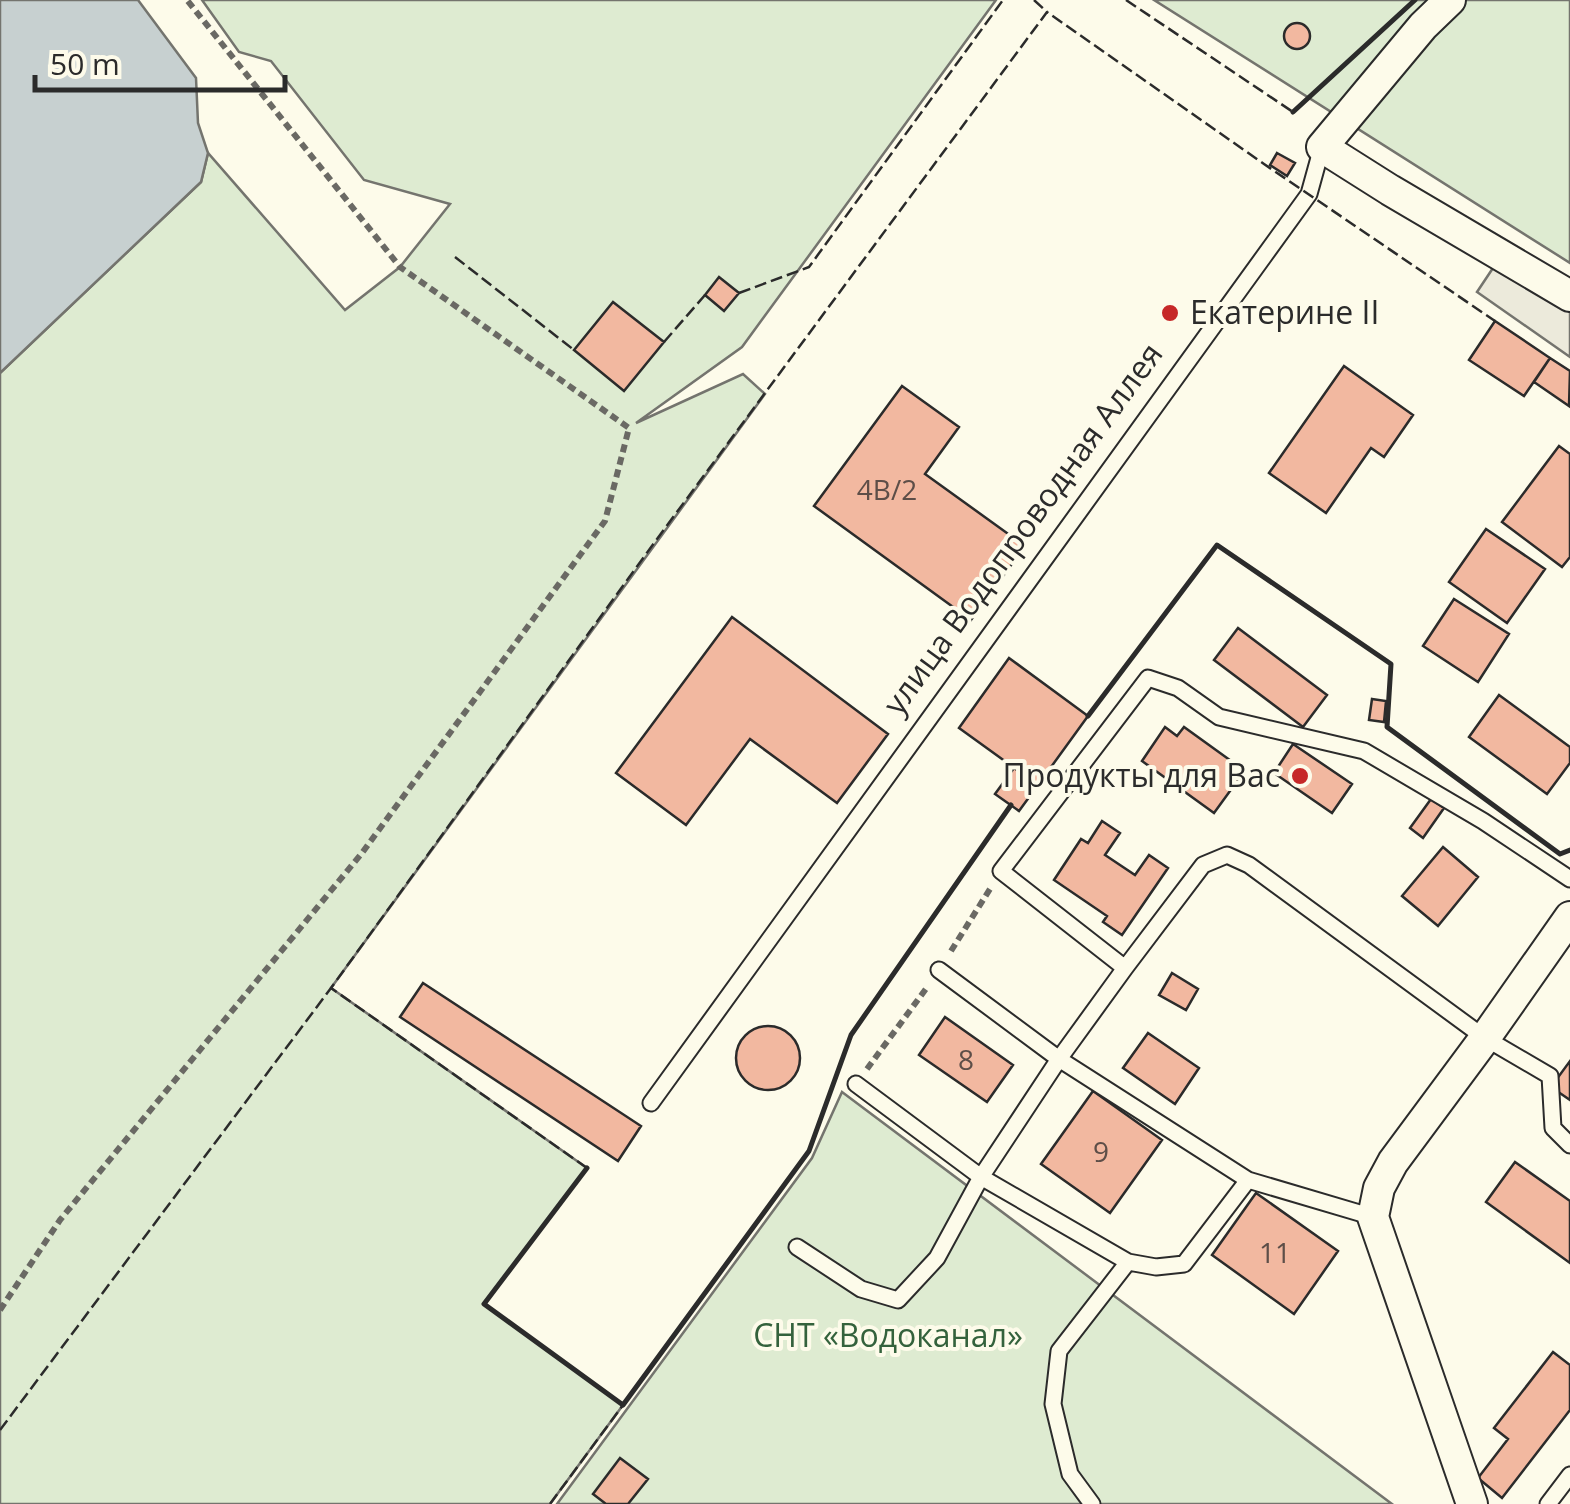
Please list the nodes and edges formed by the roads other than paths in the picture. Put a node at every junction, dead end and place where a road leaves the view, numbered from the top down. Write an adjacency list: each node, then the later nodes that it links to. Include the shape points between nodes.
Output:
1 (1450, 0): 2 (street, улица Водопроводная Аллея)
2 (1322, 148): 3 (street); 11 (lane, улица Водопроводная Аллея, via 1309,194)
3 (1570, 296)
4 (1570, 878): 6 (lane, via 1364,751 1219,717 1178,688 1148,678 1002,871)
5 (1570, 917): 8 (street)
6 (1125, 968): 8 (lane, via 1203,865 1226,855 1249,865); 9 (lane)
7 (939, 970): 9 (lane)
8 (1485, 1038): 12 (lane, via 1550,1076 1553,1128); 15 (street, via 1393,1162)
9 (1058, 1059): 13 (lane); 14 (lane)
10 (856, 1084): 13 (lane)
11 (651, 1103)
12 (1570, 1145)
13 (981, 1177): 16 (lane, via 937,1258 898,1300 861,1289); 17 (lane)
14 (1248, 1180): 15 (lane); 17 (lane, via 1184,1264)
15 (1373, 1216): 20 (street)
16 (797, 1247)
17 (1128, 1262): 19 (lane, via 1059,1350 1054,1404 1070,1474)
18 (1570, 1474): 21 (lane)
19 (1092, 1504)
20 (1472, 1504)
21 (1549, 1504)

